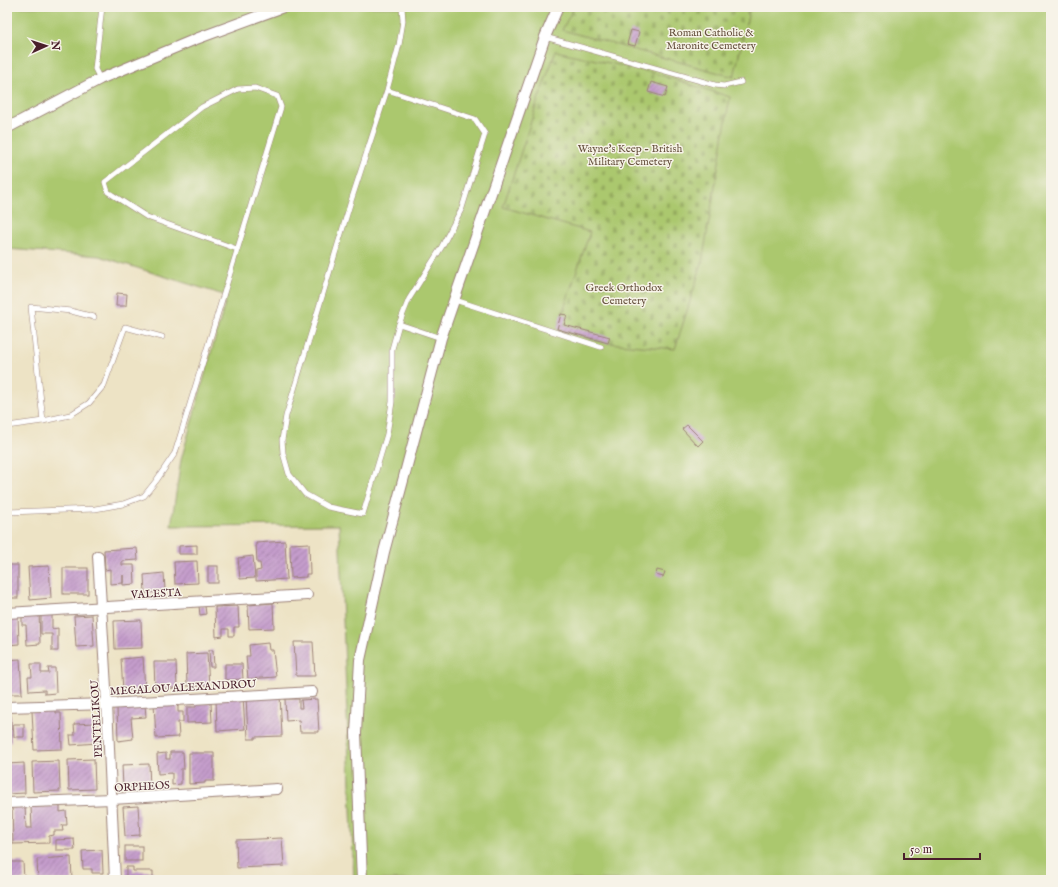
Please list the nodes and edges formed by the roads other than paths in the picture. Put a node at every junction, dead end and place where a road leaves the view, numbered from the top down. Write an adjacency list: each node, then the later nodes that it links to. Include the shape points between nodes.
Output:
1 (102, 7): 6 (lane, via 95,69)
2 (283, 7): 6 (street)
3 (402, 7): 8 (lane, via 400,45)
4 (558, 7): 5 (street)
5 (545, 38): 7 (lane, via 715,85 724,86); 11 (street)
6 (100, 78): 9 (street)
7 (741, 82)
8 (387, 90): 13 (lane, via 475,119 485,134 462,208 409,299); 13 (lane, via 288,409 282,440 289,474 305,494 328,507 363,514 387,434 392,402 392,349)
9 (7, 128)
10 (237, 249): 10 (lane, via 281,107 277,96 255,88 238,88 202,107 105,182 108,192 147,217); 19 (lane, via 175,453 144,496 124,504 96,508)
11 (455, 300): 15 (street); 16 (lane)
12 (94, 317): 17 (lane, via 71,311 31,307)
13 (398, 324): 15 (lane)
14 (162, 337): 17 (lane, via 125,327 104,385 89,403 70,415)
15 (442, 338): 31 (street, via 384,552 360,660 356,733)
16 (601, 347)
17 (43, 421): 18 (lane)
18 (7, 426)
19 (7, 512)
20 (98, 556): 22 (street, PENTELIKOU)
21 (307, 595): 22 (street, VALESTA)
22 (101, 608): 23 (street, VALESTA); 25 (street, PENTELIKOU)
23 (7, 613)
24 (312, 692): 25 (street, MEGALOU ALEXANDROU)
25 (107, 704): 26 (street, MEGALOU ALEXANDROU); 28 (street, PENTELIKOU)
26 (7, 707)
27 (278, 790): 28 (street, ORPHEOS)
28 (112, 799): 29 (street, ORPHEOS); 30 (street, PENTELIKOU)
29 (7, 802)
30 (115, 880)
31 (362, 880)

